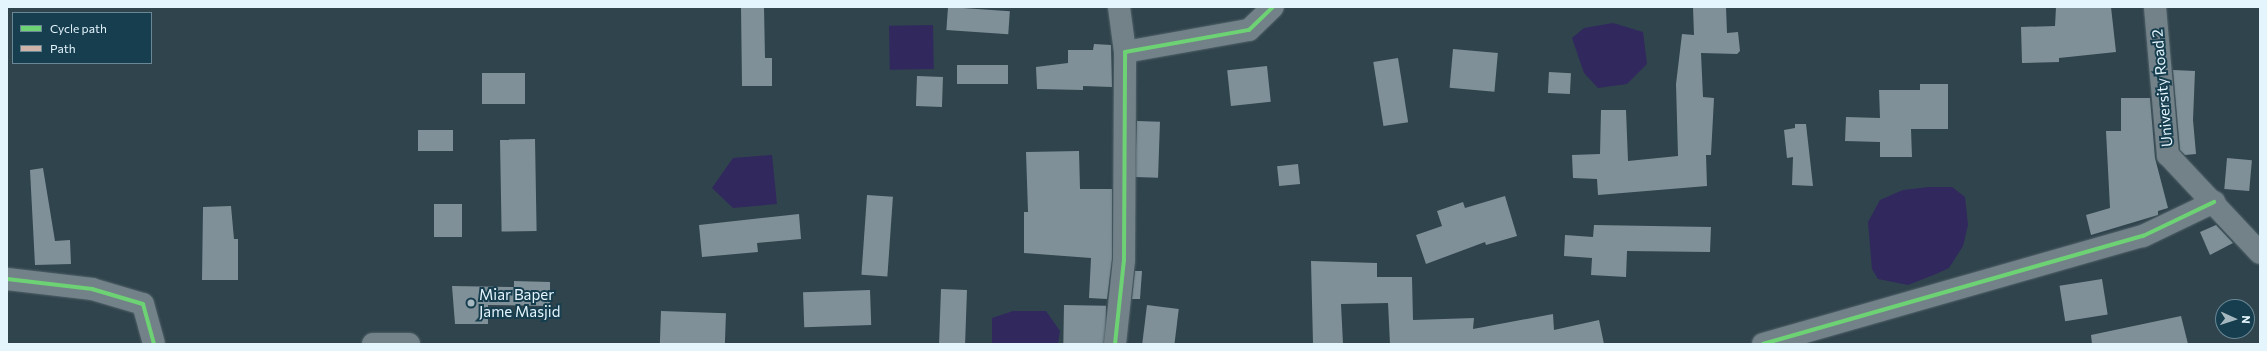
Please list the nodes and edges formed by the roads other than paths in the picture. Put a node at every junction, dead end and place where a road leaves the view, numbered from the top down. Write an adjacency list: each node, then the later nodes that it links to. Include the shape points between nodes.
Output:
1 (1119, 7): 4 (street)
2 (1273, 7): 4 (street, via 1249,30)
3 (2155, 7): 5 (street, University Road 2, via 2168,154)
4 (1125, 52): 11 (street, via 1124,260)
5 (2214, 202): 6 (street, University Road 2); 12 (street, via 2143,236)
6 (2260, 253)
7 (7, 279): 8 (street, via 92,289 143,304)
8 (154, 344)
9 (373, 344): 10 (street)
10 (409, 344)
11 (1115, 344)
12 (1764, 344)

